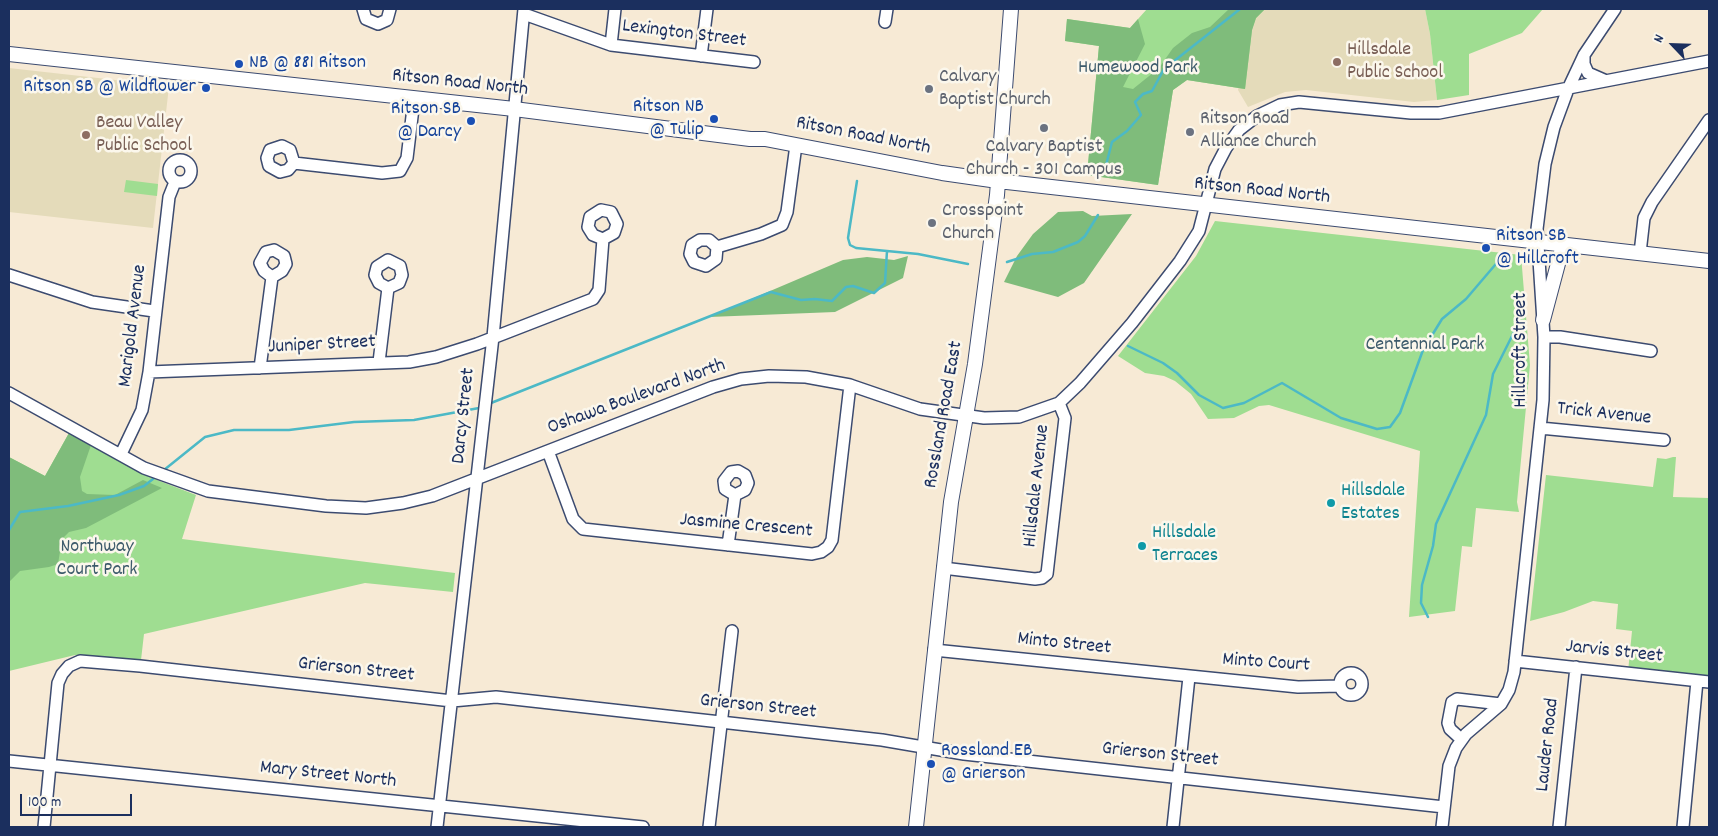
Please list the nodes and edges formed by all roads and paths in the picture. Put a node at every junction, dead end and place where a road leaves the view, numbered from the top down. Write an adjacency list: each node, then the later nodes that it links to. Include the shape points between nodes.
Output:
1 (363, 9): 2 (street, via 366,19 378,24 387,20)
2 (390, 9)
3 (615, 9): 10 (street)
4 (707, 9): 13 (street)
5 (887, 9): 9 (street)
6 (1011, 9): 25 (main road, Rossland Road East)
7 (1615, 9): 12 (street, Hillcroft Street)
8 (524, 12): 10 (street, Lexington Street); 19 (street, Darcy Street)
9 (885, 22)
10 (611, 45): 13 (street, Lexington Street)
11 (9, 54): 18 (main road, Ritson Road North)
12 (1584, 55): 16 (street, via 1588,73); 17 (street, Hillcroft Street)
13 (701, 56): 15 (street, Lexington Street)
14 (1709, 61): 16 (street, Oshawa Boulevard North)
15 (754, 62)
16 (1606, 81): 17 (street, Oshawa Boulevard North)
17 (1568, 89): 26 (street, Oshawa Boulevard North, via 1440,113 1300,102 1280,106 1257,116 1238,130 1214,169); 28 (street, Hillcroft Street, via 1545,164)
18 (414, 100): 19 (main road, Ritson Road North); 23 (street, via 407,158 400,171 382,173)
19 (514, 109): 22 (main road, Ritson Road North); 38 (street, Darcy Street)
20 (1709, 120): 21 (street)
21 (1706, 132): 31 (street, via 1652,202 1644,218)
22 (796, 145): 25 (main road, Ritson Road North); 30 (street, via 787,212 782,225)
23 (294, 163)
24 (175, 182): 36 (street, Marigold Avenue, via 169,197)
25 (998, 182): 26 (main road, Ritson Road North); 47 (main road, Rossland Road East, via 984,304)
26 (1206, 206): 28 (main road, Ritson Road North); 46 (street, Oshawa Boulevard North, via 1199,231 1180,261 1105,356)
27 (603, 240): 38 (street, Juniper Street, via 599,290 593,299)
28 (1538, 242): 29 (main road, Ritson Road North); 37 (street, Hillcroft Street)
29 (1563, 245): 31 (main road, Ritson Road North); 37 (main road)
30 (717, 247)
31 (1640, 253): 32 (main road, Ritson Road North)
32 (1709, 260)
33 (9, 274): 36 (street, via 92,302)
34 (272, 277): 42 (street)
35 (388, 288): 41 (street)
36 (154, 311): 43 (street, Marigold Avenue)
37 (1543, 320): 39 (street, Hillcroft Street)
38 (493, 337): 41 (street, Juniper Street, via 436,357 408,362); 52 (street, Darcy Street)
39 (1544, 337): 40 (street); 48 (street, Hillcroft Street)
40 (1651, 351)
41 (379, 362): 42 (street, Juniper Street)
42 (260, 368): 43 (street, Juniper Street)
43 (149, 372): 51 (street, Marigold Avenue, via 138,420)
44 (850, 386): 47 (street, Oshawa Boulevard North, via 910,407); 50 (street, Oshawa Boulevard North, via 806,377 741,379); 54 (street, Jasmine Crescent, via 833,531 828,547 812,554)
45 (9, 393): 51 (street, Oshawa Boulevard North)
46 (1059, 403): 47 (street, Oshawa Boulevard North, via 1019,417); 55 (street, Hillsdale Avenue, via 1065,418 1047,574 1035,579)
47 (966, 416): 55 (main road, Rossland Road East)
48 (1540, 428): 49 (street, Trick Avenue); 58 (street, Hillcroft Street)
49 (1664, 440)
50 (548, 451): 52 (street, Oshawa Boulevard North); 54 (street, Jasmine Crescent, via 573,519 583,529)
51 (121, 454): 52 (street, Oshawa Boulevard North, via 159,475 208,492 326,506 366,508 404,503)
52 (477, 478): 64 (street, Darcy Street)
53 (735, 495): 54 (street)
54 (728, 545)
55 (943, 568): 57 (main road, Rossland Road East)
56 (732, 630): 66 (street)
57 (934, 650): 60 (street, Minto Street); 68 (main road, Rossland Road East)
58 (1515, 661): 59 (street, Jarvis Street); 65 (street, Hillcroft Street, via 1512,679)
59 (1576, 667): 61 (street, Jarvis Street); 81 (street, Lauder Road)
60 (1189, 677): 63 (street, Minto Court, via 1298,687); 71 (street)
61 (1697, 681): 62 (street, Jarvis Street); 82 (street)
62 (1709, 682)
63 (1340, 686)
64 (452, 701): 66 (street, Grierson Street, via 496,697); 70 (street, Grierson Street, via 96,661 80,662 69,666 58,684); 72 (street, Darcy Street)
65 (1501, 704): 67 (street, Hillcroft Street); 67 (street, via 1457,699 1452,702 1448,723)
66 (720, 722): 68 (street, Grierson Street, via 882,740); 77 (street)
67 (1461, 739): 73 (street, Hillcroft Street, via 1449,766)
68 (924, 748): 71 (street, Grierson Street); 78 (main road, Rossland Road East)
69 (9, 761): 70 (street, Mary Street North)
70 (51, 765): 72 (street, Mary Street North); 74 (street)
71 (1178, 777): 73 (street, Grierson Street); 79 (street)
72 (440, 807): 75 (street, Darcy Street); 76 (street, Mary Street North)
73 (1444, 807): 80 (street, Hillcroft Street)
74 (44, 827)
75 (437, 827)
76 (643, 827)
77 (709, 827)
78 (916, 827)
79 (1173, 827)
80 (1442, 827)
81 (1559, 827)
82 (1682, 827)

